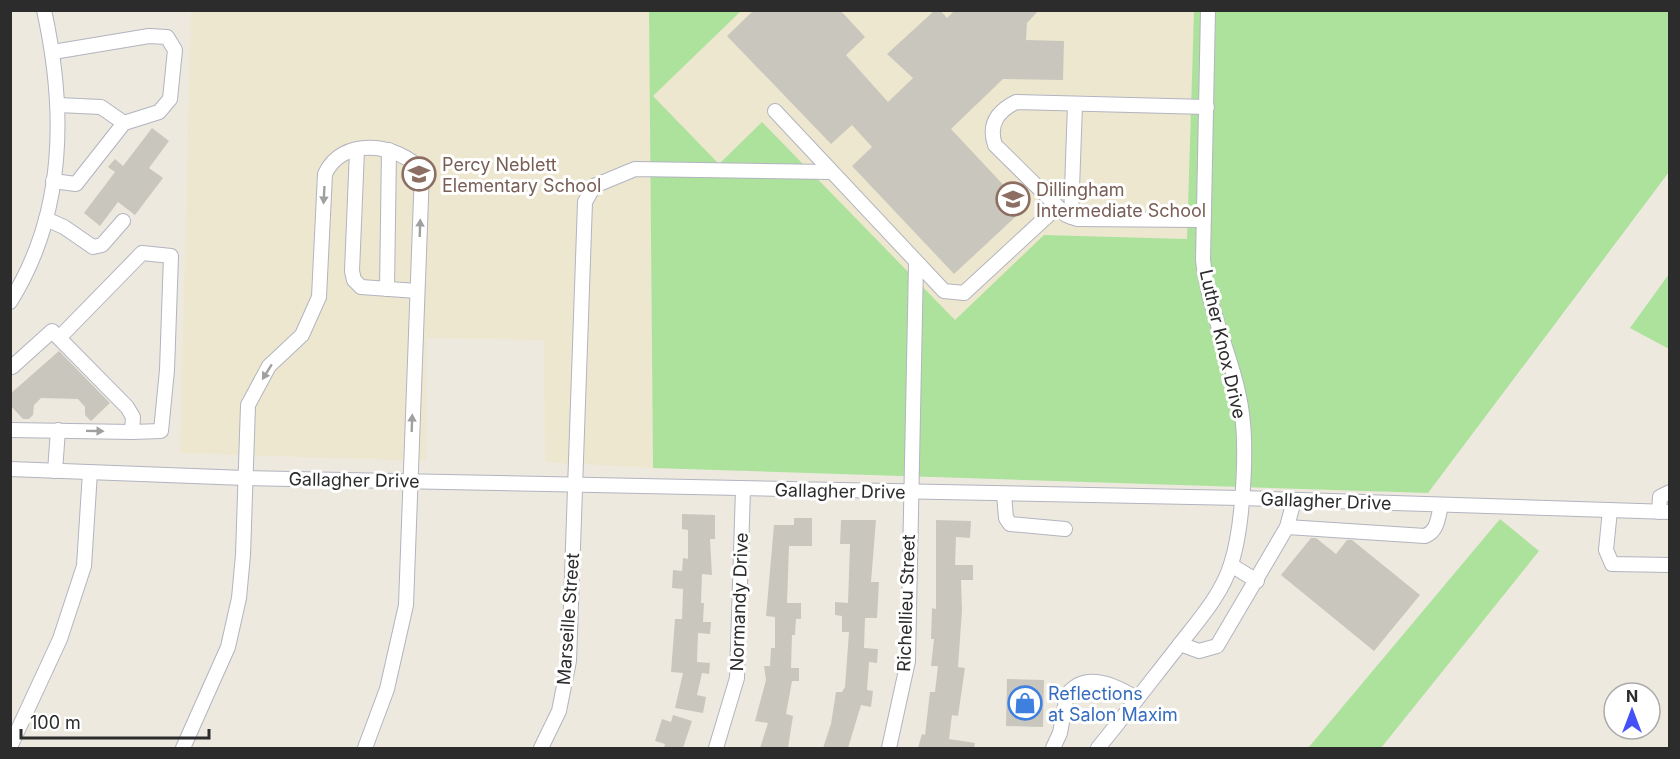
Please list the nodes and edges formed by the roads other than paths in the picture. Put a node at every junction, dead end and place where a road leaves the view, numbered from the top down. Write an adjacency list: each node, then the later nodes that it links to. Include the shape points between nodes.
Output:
1 (44, 10): 3 (street)
2 (1208, 10): 6 (street, Luther Knox Drive)
3 (53, 52): 5 (street); 8 (street, via 149,36 167,37 175,50 170,99 159,112)
4 (1075, 104): 6 (street); 13 (street, via 1016,102 1006,107 992,124 995,145); 14 (street)
5 (58, 105): 8 (street, via 101,107); 12 (street)
6 (1207, 107): 16 (street, Luther Knox Drive)
7 (775, 111): 11 (street)
8 (124, 123): 12 (street, via 76,184)
9 (357, 150): 10 (street); 19 (street, via 352,271 361,287); 30 (street, one-way to 30, via 344,152 330,162 325,174 319,297 302,335 269,366 248,405)
10 (390, 150): 19 (street); 20 (street, one-way to 10, via 422,171 412,159)
11 (831, 172): 18 (street); 32 (street, Marseille Street, via 635,169 594,186 585,202)
12 (53, 181): 15 (street)
13 (1056, 208): 14 (street); 18 (street, via 964,293 944,291)
14 (1071, 217): 16 (street)
15 (46, 219): 17 (street, via 93,247 102,245); 21 (street, via 27,275)
16 (1202, 220): 37 (street, Luther Knox Drive, via 1206,292 1233,372 1242,415)
17 (123, 221)
18 (916, 264): 34 (street, Richellieu Street)
19 (387, 289): 20 (street)
20 (417, 291): 31 (street, one-way to 20)
21 (10, 302)
22 (58, 339): 23 (street, via 52,331); 26 (street, via 127,407 133,417); 26 (street, via 142,253 171,256 161,431)
23 (11, 368)
24 (10, 430): 25 (street)
25 (58, 430): 26 (street, one-way to 26); 28 (street)
26 (132, 432)
27 (10, 469): 28 (street, Gallagher Drive)
28 (55, 471): 29 (street, Gallagher Drive)
29 (90, 472): 30 (street, Gallagher Drive); 49 (street, via 84,566 60,639)
30 (245, 478): 31 (street, Gallagher Drive); 50 (street, via 239,598 230,637 204,707)
31 (410, 481): 32 (street, Gallagher Drive); 51 (street, via 406,605 387,689)
32 (576, 485): 33 (street, Gallagher Drive); 52 (street, Marseille Street, via 569,661 559,711)
33 (743, 489): 34 (street, Gallagher Drive); 53 (street, Normandy Drive, via 737,678)
34 (909, 492): 36 (street, Gallagher Drive); 54 (street, Richellieu Street, via 908,661)
35 (1670, 492): 41 (street, via 1660,497)
36 (1004, 494): 37 (street, Gallagher Drive); 43 (street, via 1010,524)
37 (1241, 498): 38 (street, Gallagher Drive); 44 (street, Luther Knox Drive)
38 (1294, 500): 39 (street, Gallagher Drive); 42 (street)
39 (1441, 505): 40 (street, Gallagher Drive); 42 (street, via 1436,526 1425,536)
40 (1610, 510): 41 (street, Gallagher Drive); 45 (street, via 1606,550 1612,564)
41 (1664, 512)
42 (1287, 527): 46 (street)
43 (1065, 529)
44 (1231, 565): 46 (street); 47 (street, Luther Knox Drive, via 1215,596)
45 (1670, 565)
46 (1257, 581): 47 (street, via 1217,646 1199,651)
47 (1180, 644): 48 (street, Luther Knox Drive)
48 (1137, 699): 55 (street, via 1104,682 1078,686 1067,695 1060,734); 56 (street, Luther Knox Drive)
49 (10, 747)
50 (183, 748)
51 (365, 748)
52 (541, 748)
53 (716, 748)
54 (889, 748)
55 (1053, 748)
56 (1098, 748)

